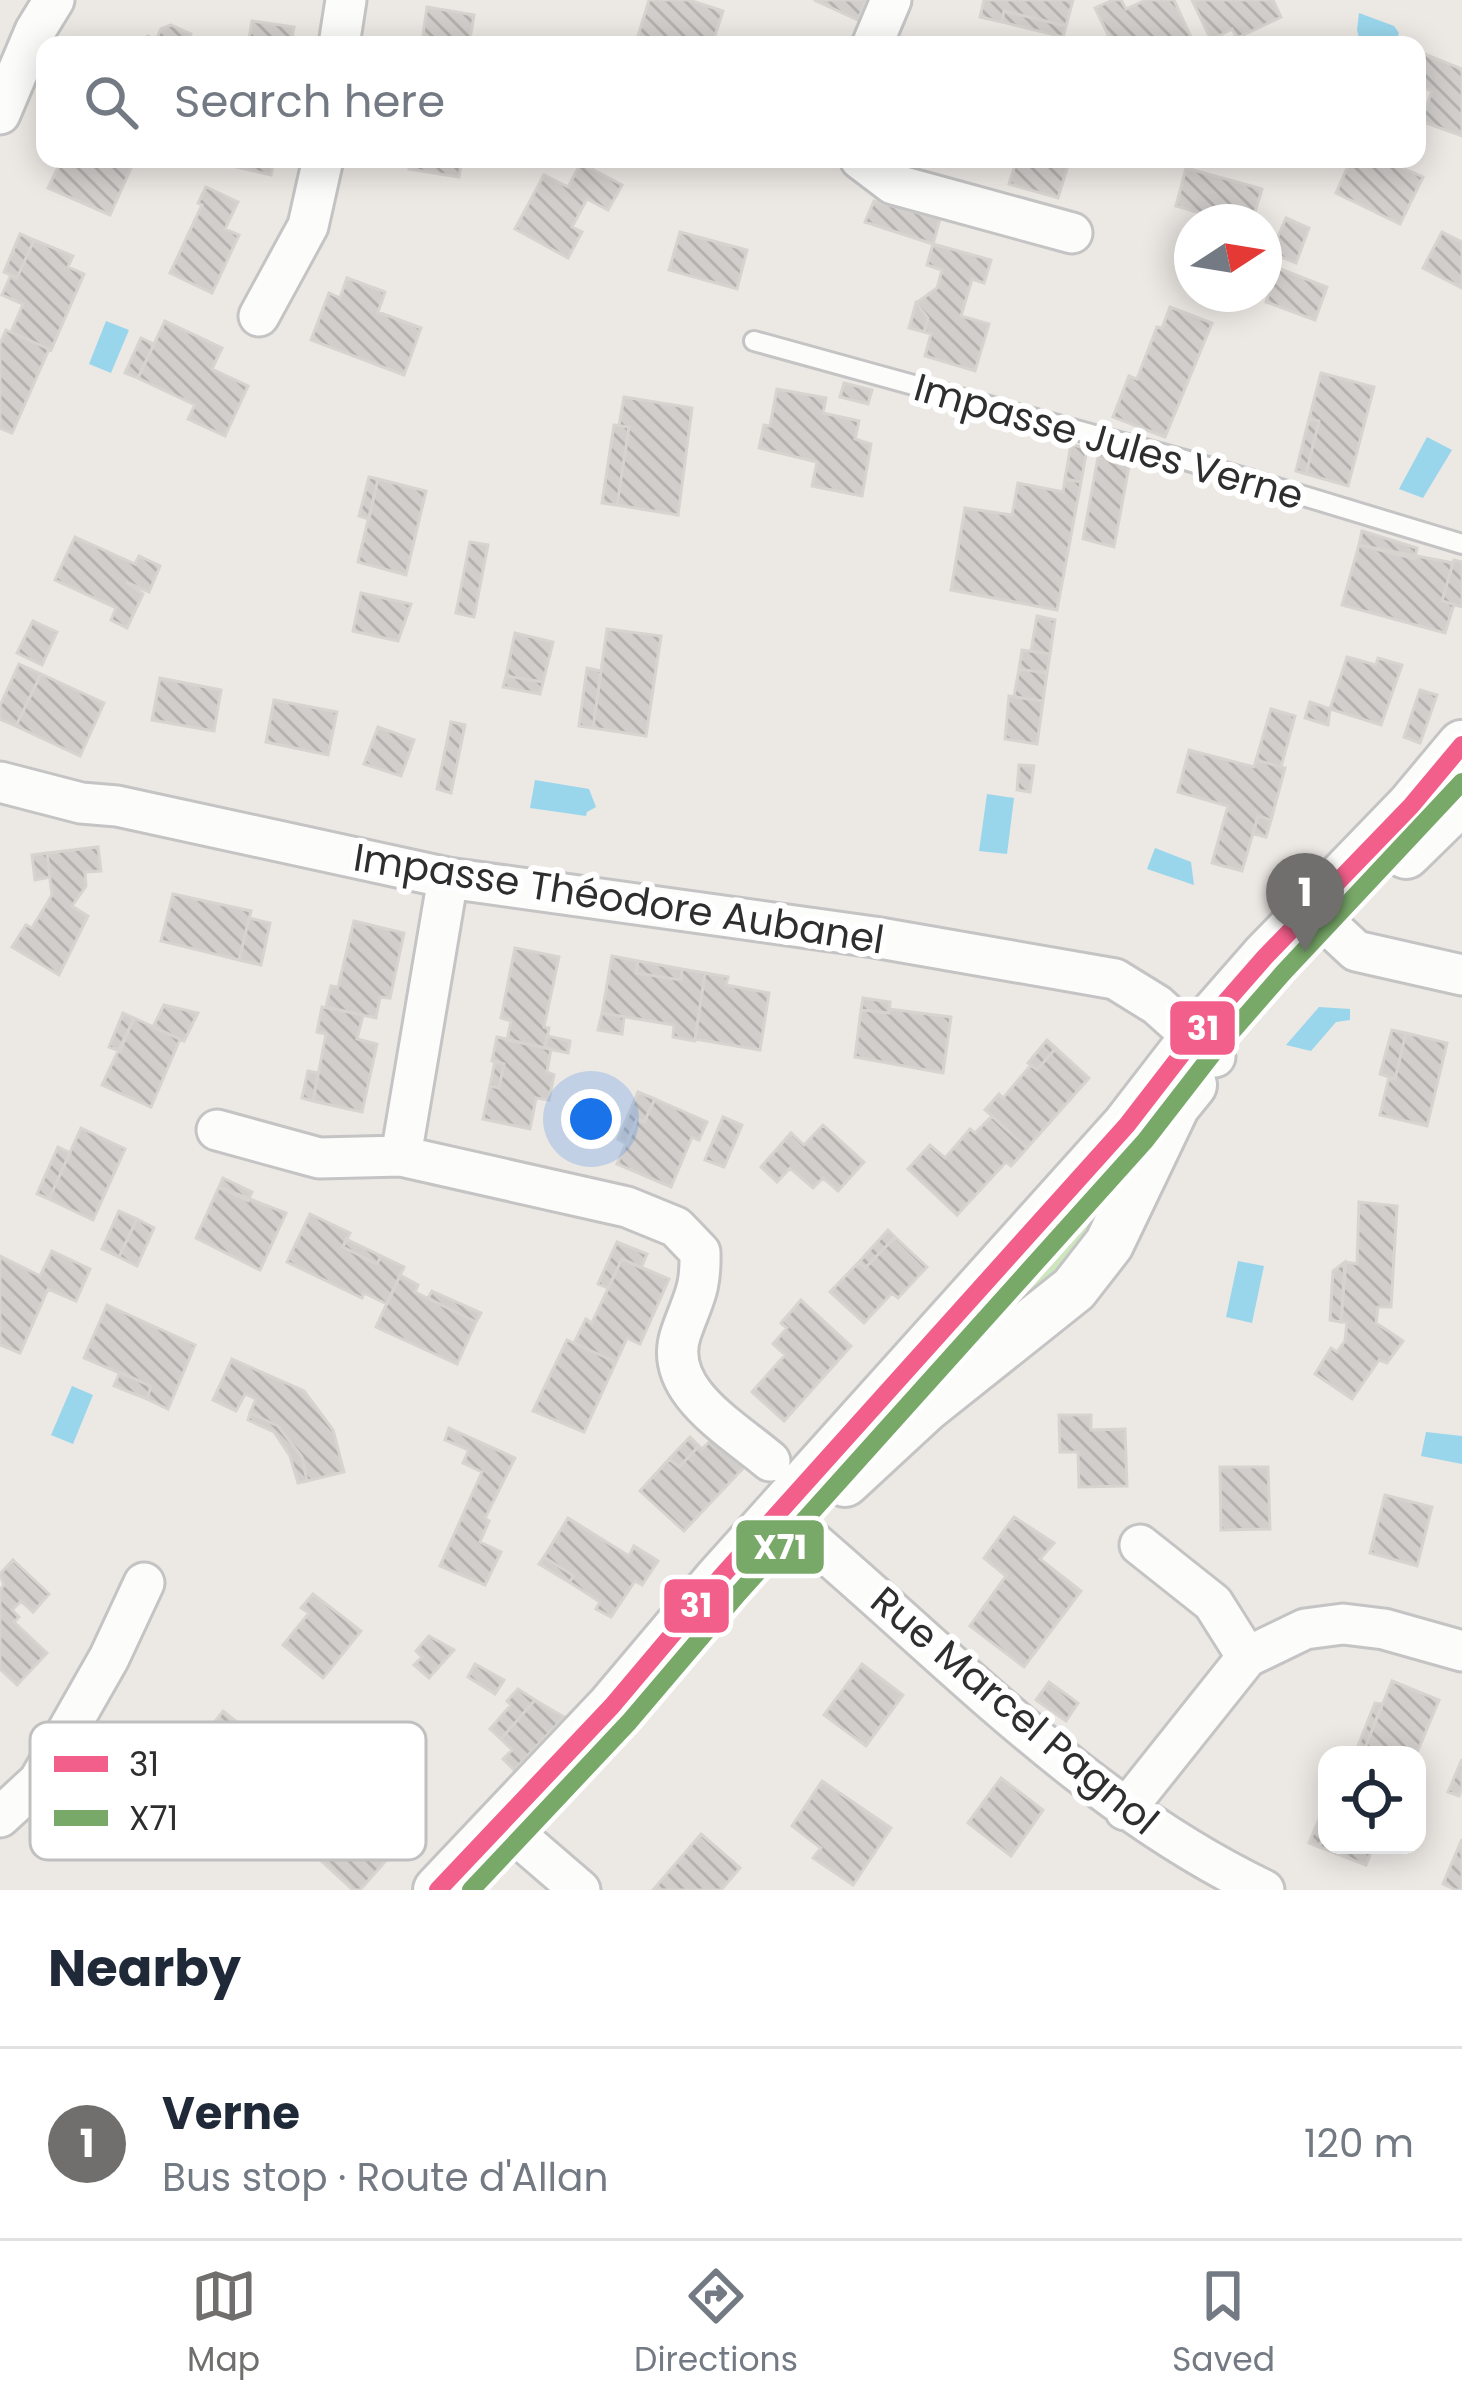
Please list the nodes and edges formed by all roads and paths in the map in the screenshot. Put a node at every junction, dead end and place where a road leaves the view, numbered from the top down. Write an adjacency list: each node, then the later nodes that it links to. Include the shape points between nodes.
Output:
1 (54, 0): 6 (street)
2 (346, 0): 4 (street)
3 (891, 0): 5 (street)
4 (340, 36)
5 (876, 36)
6 (0, 114)
7 (321, 168): 10 (street, via 308,226)
8 (872, 168): 9 (street, via 893,184)
9 (1072, 233)
10 (259, 316)
11 (754, 341): 12 (lane, Impasse Jules Verne)
12 (1462, 544)
13 (1460, 749): 17 (street)
14 (0, 782): 16 (street, Impasse Théodore Aubanel)
15 (1462, 799): 17 (street)
16 (448, 878): 19 (street, Impasse Théodore Aubanel, via 874,937 1115,980); 21 (street)
17 (1321, 918): 18 (street, via 1356,951); 19 (street)
18 (1462, 974)
19 (1205, 1047): 23 (street, via 1127,1125); 23 (street, via 1109,1244 1075,1289 825,1500)
20 (218, 1130): 21 (street, via 319,1158)
21 (401, 1156): 22 (street, via 627,1207 676,1227 700,1252 700,1287 676,1367 698,1400)
22 (770, 1461)
23 (788, 1521): 30 (street, Rue Marcel Pagnol); 32 (street)
24 (1140, 1545): 27 (street, via 1213,1603)
25 (144, 1582): 28 (street)
26 (1462, 1651): 27 (street, via 1343,1624 1305,1629)
27 (1247, 1657): 30 (street)
28 (73, 1722)
29 (30, 1789): 31 (street)
30 (1125, 1810): 36 (street, Rue Marcel Pagnol)
31 (0, 1816)
32 (509, 1828): 33 (street); 34 (street); 35 (street)
33 (438, 1890)
34 (467, 1890)
35 (580, 1890)
36 (1264, 1890)

